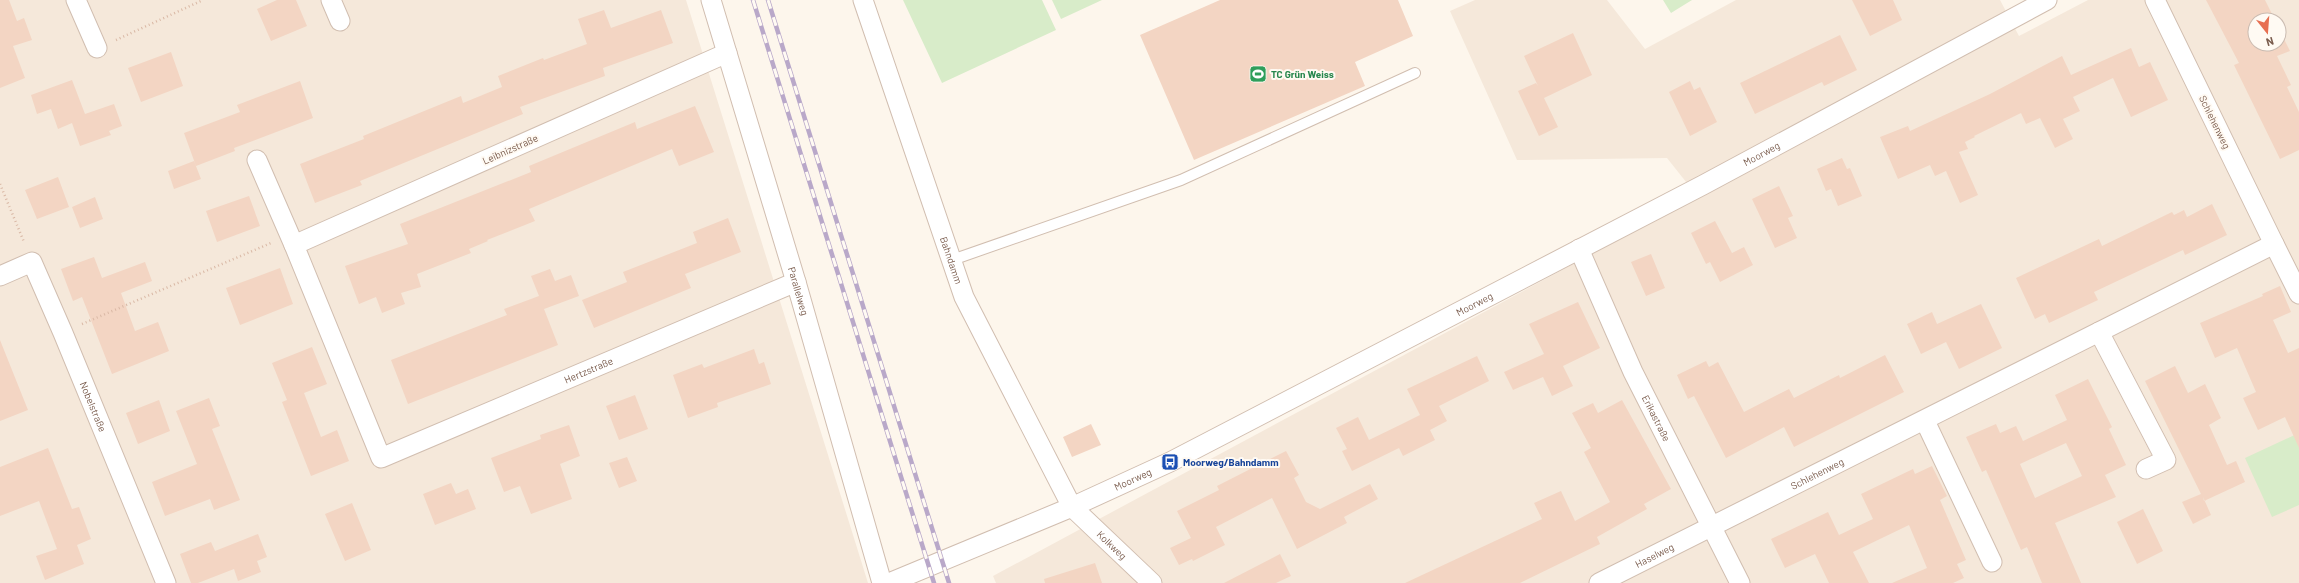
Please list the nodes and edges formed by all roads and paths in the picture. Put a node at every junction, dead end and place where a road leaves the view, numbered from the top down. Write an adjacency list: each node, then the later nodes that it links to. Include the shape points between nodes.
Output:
1 (76, 0): 9 (street)
2 (203, 0): 9 (path)
3 (331, 0): 8 (street)
4 (711, 0): 10 (street, Parallelweg)
5 (863, 0): 17 (street, Bahndamm)
6 (2048, 0): 16 (street, Moorweg)
7 (2155, 0): 15 (street, Schlehenweg)
8 (340, 21)
9 (97, 48)
10 (727, 53): 14 (street, Leibnizstraße); 20 (street, Parallelweg)
11 (1415, 73): 17 (lane, via 1181,180)
12 (257, 160): 14 (street)
13 (0, 184): 18 (path)
14 (292, 240): 20 (street, Hertzstraße, via 382,458); 22 (path)
15 (2274, 244): 21 (street, Schlehenweg); 23 (street, Schlehenweg)
16 (1579, 249): 26 (street, Moorweg, via 1177,459); 27 (street, Erikastraße, via 1632,372)
17 (952, 260): 26 (street, Bahndamm, via 964,296)
18 (32, 262): 19 (street); 22 (street, Nobelstraße)
19 (0, 276)
20 (796, 282): 30 (street, Parallelweg)
21 (2299, 294)
22 (63, 332): 29 (street, Nobelstraße)
23 (2099, 332): 24 (street, Schlehenweg); 25 (street, via 2166,460)
24 (1925, 421): 27 (street, Schlehenweg); 28 (street)
25 (2146, 469)
26 (1072, 507): 31 (street, Moorweg); 32 (street, Kolkweg)
27 (1711, 528): 33 (street, Haselweg); 34 (street, Erikastraße)
28 (1992, 562)
29 (166, 583)
30 (882, 583)
31 (889, 583)
32 (1152, 583)
33 (1599, 583)
34 (1740, 583)

